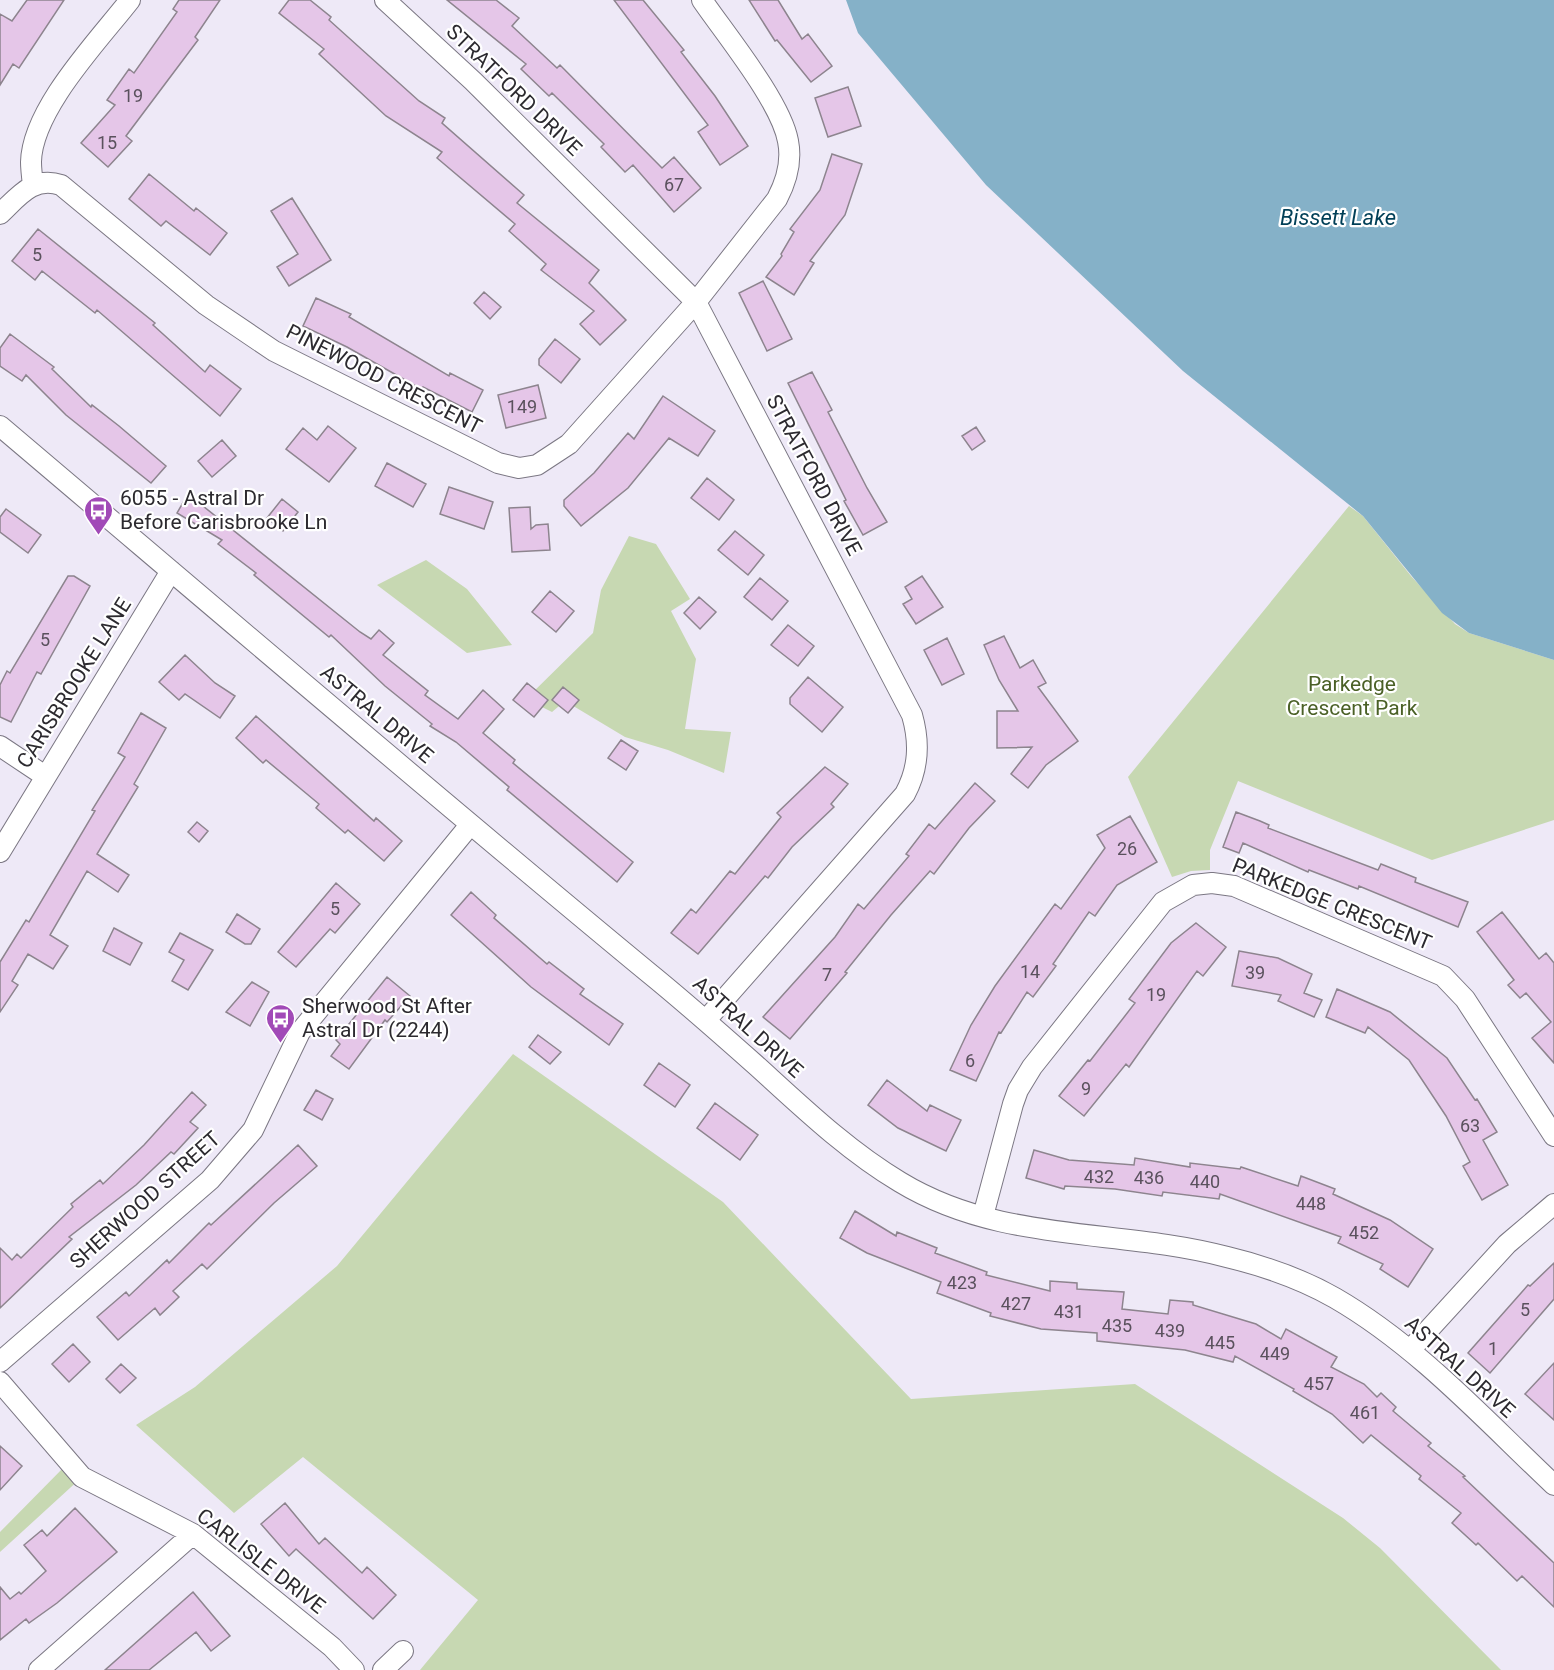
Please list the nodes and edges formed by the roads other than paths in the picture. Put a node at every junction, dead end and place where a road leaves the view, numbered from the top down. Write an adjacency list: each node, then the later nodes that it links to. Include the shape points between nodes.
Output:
1 (130, 0): 4 (street, via 52,101 33,146)
2 (385, 0): 6 (street, STRATFORD DRIVE, via 473,81)
3 (702, 0): 6 (street, PINEWOOD CRESCENT, via 780,116 789,143 789,158 784,186 777,199)
4 (33, 185): 5 (street); 6 (street, PINEWOOD CRESCENT, via 47,181 61,186 206,305 274,351 509,466 537,465 569,444)
5 (0, 214)
6 (696, 302): 13 (street, STRATFORD DRIVE, via 909,709 918,750 913,777 900,801)
7 (0, 426): 8 (street, ASTRAL DRIVE)
8 (171, 571): 10 (street, CARISBROOKE LANE); 11 (street, ASTRAL DRIVE)
9 (0, 746): 10 (street)
10 (45, 776): 12 (street, CARISBROOKE LANE)
11 (470, 825): 13 (street, ASTRAL DRIVE); 18 (street, SHERWOOD STREET, via 300,1032 253,1130 234,1154 210,1180)
12 (0, 852)
13 (706, 1020): 16 (street, ASTRAL DRIVE, via 867,1161 945,1205)
14 (1554, 1136): 16 (street, PARKEDGE CRESCENT, via 1465,999 1443,976 1234,886 1202,883 1176,892 1163,902 1032,1067 1013,1104)
15 (1554, 1204): 17 (street, via 1507,1244)
16 (983, 1216): 17 (street, ASTRAL DRIVE, via 1045,1232 1174,1246 1279,1272 1333,1296)
17 (1410, 1349): 20 (street, ASTRAL DRIVE)
18 (0, 1362)
19 (0, 1382): 21 (street, CARLISLE DRIVE, via 82,1477)
20 (1554, 1485)
21 (193, 1534): 23 (street); 24 (street, CARLISLE DRIVE, via 332,1647)
22 (404, 1651): 25 (street)
23 (39, 1670)
24 (354, 1670)
25 (382, 1670)

